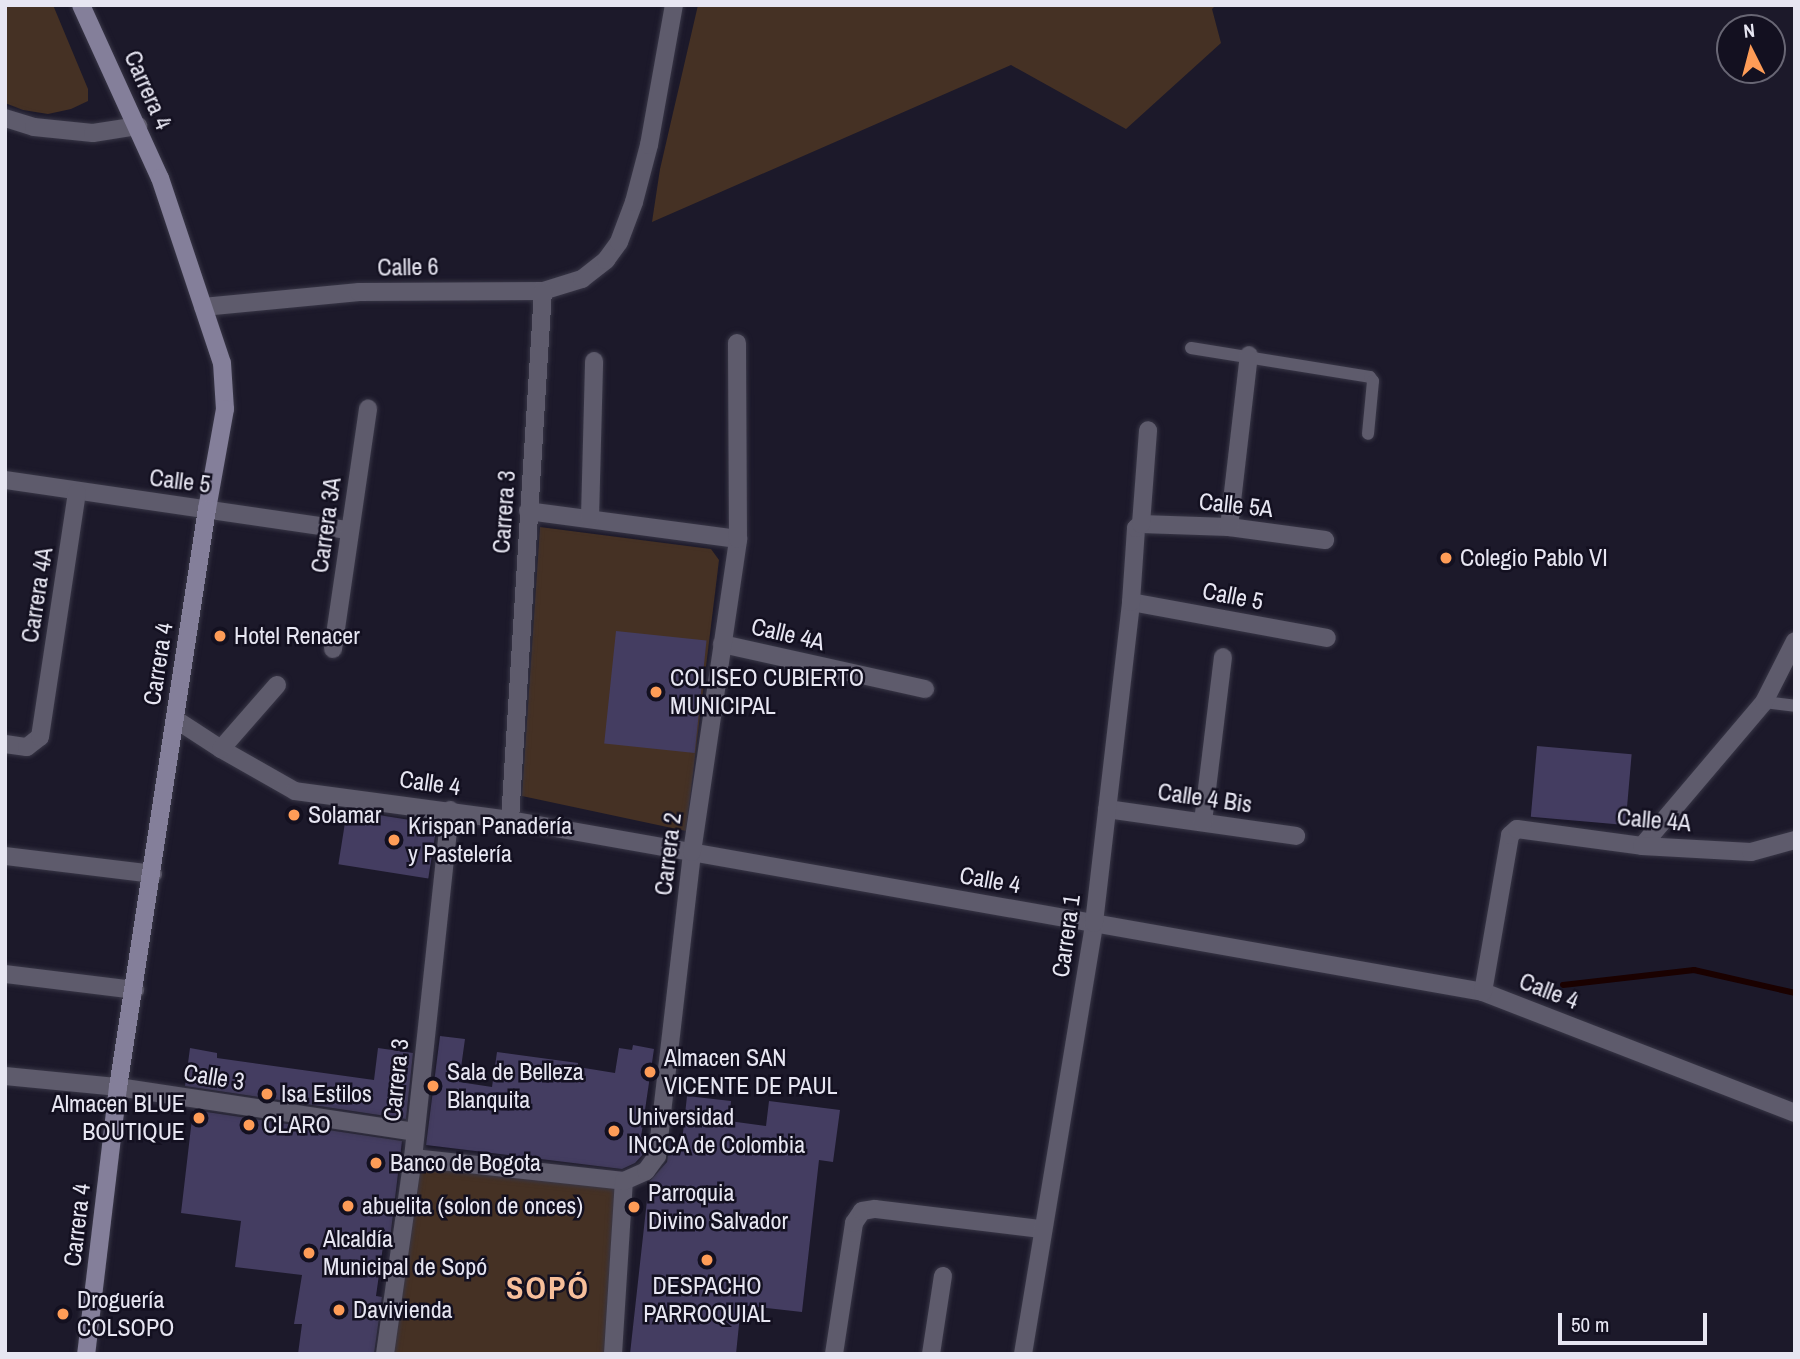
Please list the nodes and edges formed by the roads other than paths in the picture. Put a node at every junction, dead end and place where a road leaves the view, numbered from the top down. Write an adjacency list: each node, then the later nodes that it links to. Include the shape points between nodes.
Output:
1 (81, 5): 4 (main road, Carrera 4)
2 (674, 5): 5 (street, Calle 6, via 649,145 619,242 606,260 582,279)
3 (5, 118): 4 (street, via 34,127 93,133)
4 (138, 127): 6 (main road, Carrera 4)
5 (543, 291): 6 (street, Calle 6, via 359,292); 17 (street, Carrera 3)
6 (203, 307): 16 (main road, Carrera 4, via 222,363 225,409)
7 (737, 343): 22 (street, Carrera 2)
8 (1191, 348): 9 (street)
9 (1249, 355): 13 (street, via 1370,377); 20 (street)
10 (594, 361): 18 (street)
11 (368, 408): 21 (street, Carrera 3A)
12 (1149, 430): 19 (street, Carrera 1)
13 (1368, 435)
14 (5, 480): 15 (street, Calle 5)
15 (77, 493): 16 (street, Calle 5); 35 (street, Carrera 4A, via 40,737 27,747)
16 (206, 509): 21 (street, Calle 5); 34 (main road, Carrera 4)
17 (528, 511): 18 (street); 39 (street, Carrera 3)
18 (590, 517): 22 (street)
19 (1141, 524): 20 (street, Calle 5A); 24 (street, Carrera 1, via 1136,528)
20 (1229, 527): 23 (street, Calle 5A)
21 (349, 530): 28 (street, Carrera 3A)
22 (738, 539): 27 (street, Carrera 2)
23 (1325, 540)
24 (1131, 602): 25 (street, Calle 5); 37 (street, Carrera 1)
25 (1326, 638)
26 (1795, 641): 32 (street)
27 (722, 644): 31 (street, Calle 4A); 44 (street, Carrera 2)
28 (333, 649)
29 (1223, 657): 40 (street)
30 (277, 685): 36 (street)
31 (925, 690)
32 (1764, 702): 33 (street); 43 (street)
33 (1795, 706)
34 (175, 719): 36 (street, Calle 4); 46 (main road, Carrera 4)
35 (5, 744)
36 (221, 749): 38 (street, Calle 4, via 295,790)
37 (1107, 809): 40 (street, Calle 4 Bis); 47 (street, Carrera 1)
38 (450, 810): 39 (street, Calle 4); 54 (street, Carrera 3)
39 (510, 820): 44 (street, Calle 4)
40 (1203, 822): 41 (street, Calle 4 Bis)
41 (1296, 836)
42 (1795, 840): 43 (street, Calle 4A, via 1751,852)
43 (1642, 846): 50 (street, Calle 4A, via 1526,829 1510,835)
44 (692, 852): 47 (street, Calle 4); 56 (street, Carrera 2, via 657,1156 646,1171)
45 (5, 856): 46 (street)
46 (153, 874): 49 (main road, Carrera 4)
47 (1094, 923): 50 (street, Calle 4); 57 (street, Carrera 1)
48 (5, 974): 49 (street)
49 (135, 990): 52 (main road, Carrera 4)
50 (1483, 992): 53 (street, Calle 4)
51 (5, 1076): 52 (street, Calle 3)
52 (118, 1087): 54 (street, Calle 3); 59 (main road, Carrera 4)
53 (1795, 1113)
54 (415, 1132): 55 (street, Carrera 3)
55 (413, 1158): 56 (street); 60 (street, Carrera 3)
56 (624, 1181): 61 (street)
57 (1041, 1229): 62 (street, via 862,1211 854,1223); 64 (street, Carrera 1)
58 (943, 1276): 63 (street)
59 (86, 1354)
60 (385, 1354)
61 (614, 1354)
62 (834, 1354)
63 (931, 1354)
64 (1023, 1354)

